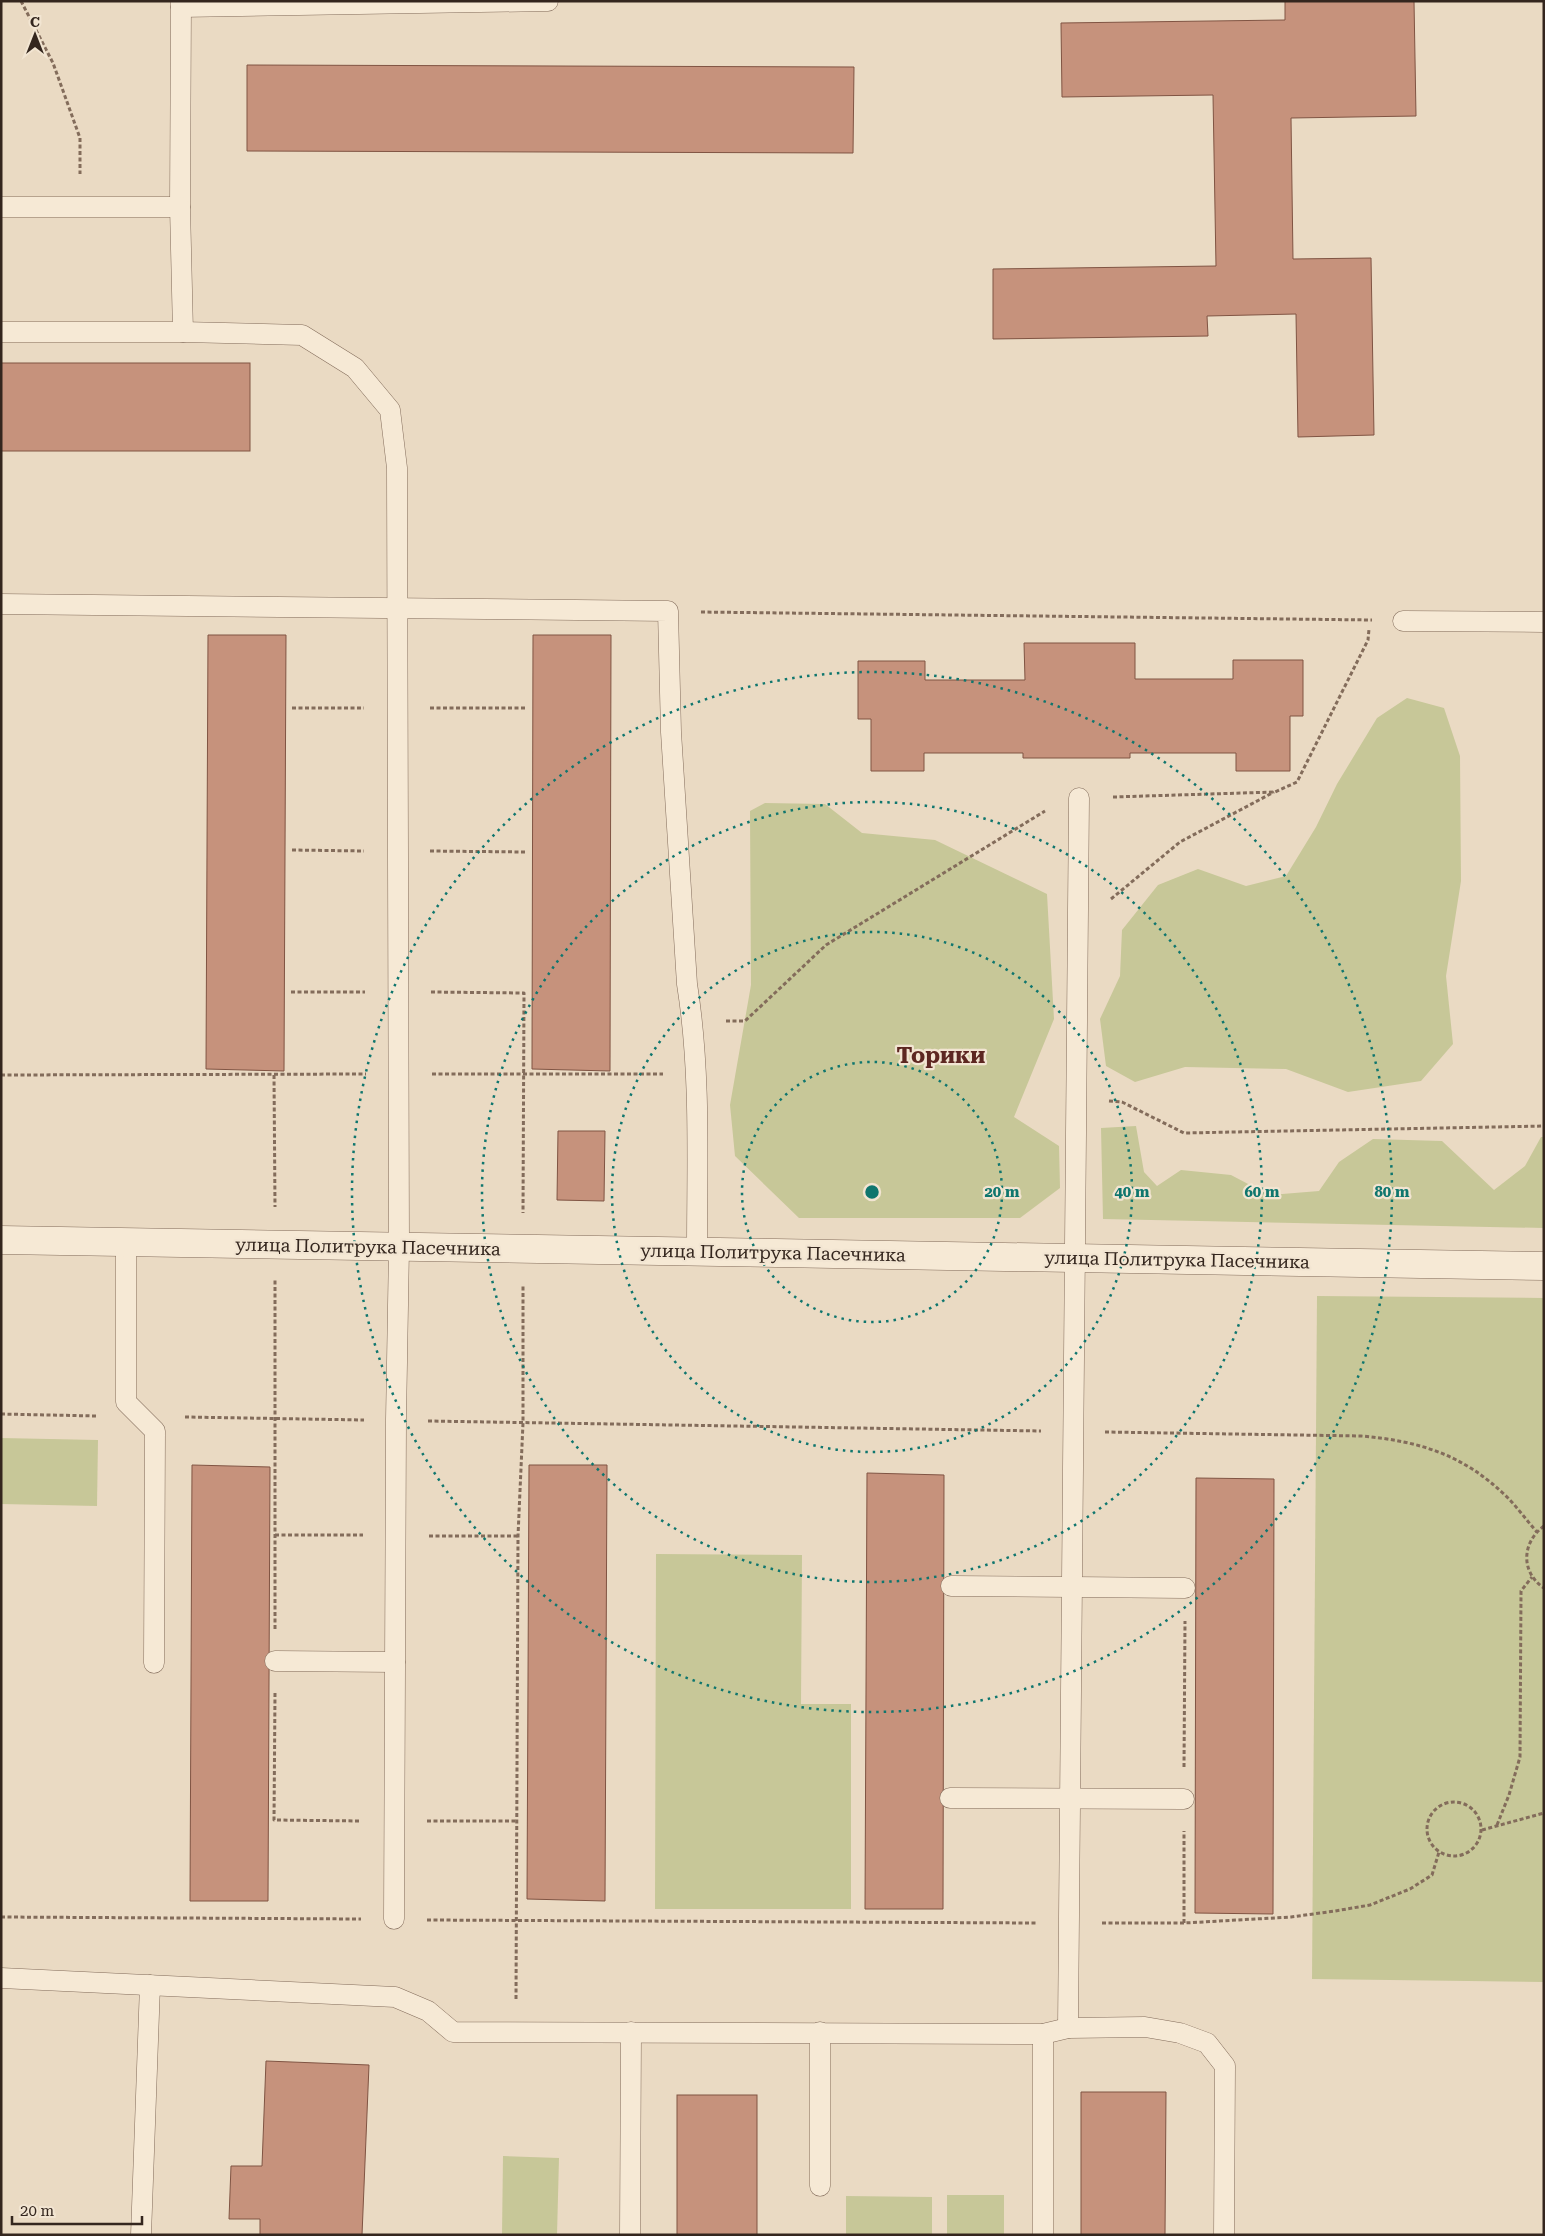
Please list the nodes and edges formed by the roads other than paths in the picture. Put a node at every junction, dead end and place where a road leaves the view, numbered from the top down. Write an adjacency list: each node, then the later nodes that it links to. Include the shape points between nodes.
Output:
1 (548, 1): 2 (lane)
2 (181, 4): 4 (lane)
3 (1, 207): 4 (lane)
4 (180, 207): 6 (lane)
5 (1, 332): 6 (lane)
6 (183, 332): 8 (lane, via 302,335 355,368 390,410 397,468)
7 (1, 604): 8 (lane)
8 (396, 607): 14 (lane); 15 (lane, via 668,611 670,732 687,984 697,1074)
9 (1403, 621): 10 (lane)
10 (1544, 622)
11 (1079, 798): 16 (lane)
12 (1, 1240): 13 (street, улица Политрука Пасечника)
13 (126, 1243): 14 (street, улица Политрука Пасечника); 23 (lane, via 126,1402 155,1431)
14 (399, 1248): 15 (street, улица Политрука Пасечника); 22 (lane)
15 (697, 1251): 16 (street, улица Политрука Пасечника)
16 (1074, 1258): 17 (street, улица Политрука Пасечника); 19 (lane)
17 (1544, 1266)
18 (951, 1586): 19 (lane)
19 (1072, 1587): 20 (lane); 25 (lane)
20 (1185, 1588)
21 (275, 1661): 22 (lane)
22 (395, 1662): 27 (lane)
23 (154, 1663)
24 (950, 1798): 25 (lane)
25 (1070, 1798): 26 (lane); 30 (lane)
26 (1184, 1799)
27 (394, 1919)
28 (1, 1978): 29 (lane)
29 (150, 1984): 31 (lane, via 395,1997 428,2011 453,2032); 35 (lane)
30 (1068, 2028): 33 (lane); 38 (lane, via 1144,2027 1180,2033 1207,2042 1225,2066)
31 (631, 2032): 32 (lane); 36 (lane)
32 (820, 2032): 33 (lane); 34 (lane)
33 (1043, 2034): 37 (lane)
34 (820, 2186)
35 (141, 2235)
36 (630, 2235)
37 (1043, 2235)
38 (1224, 2235)

